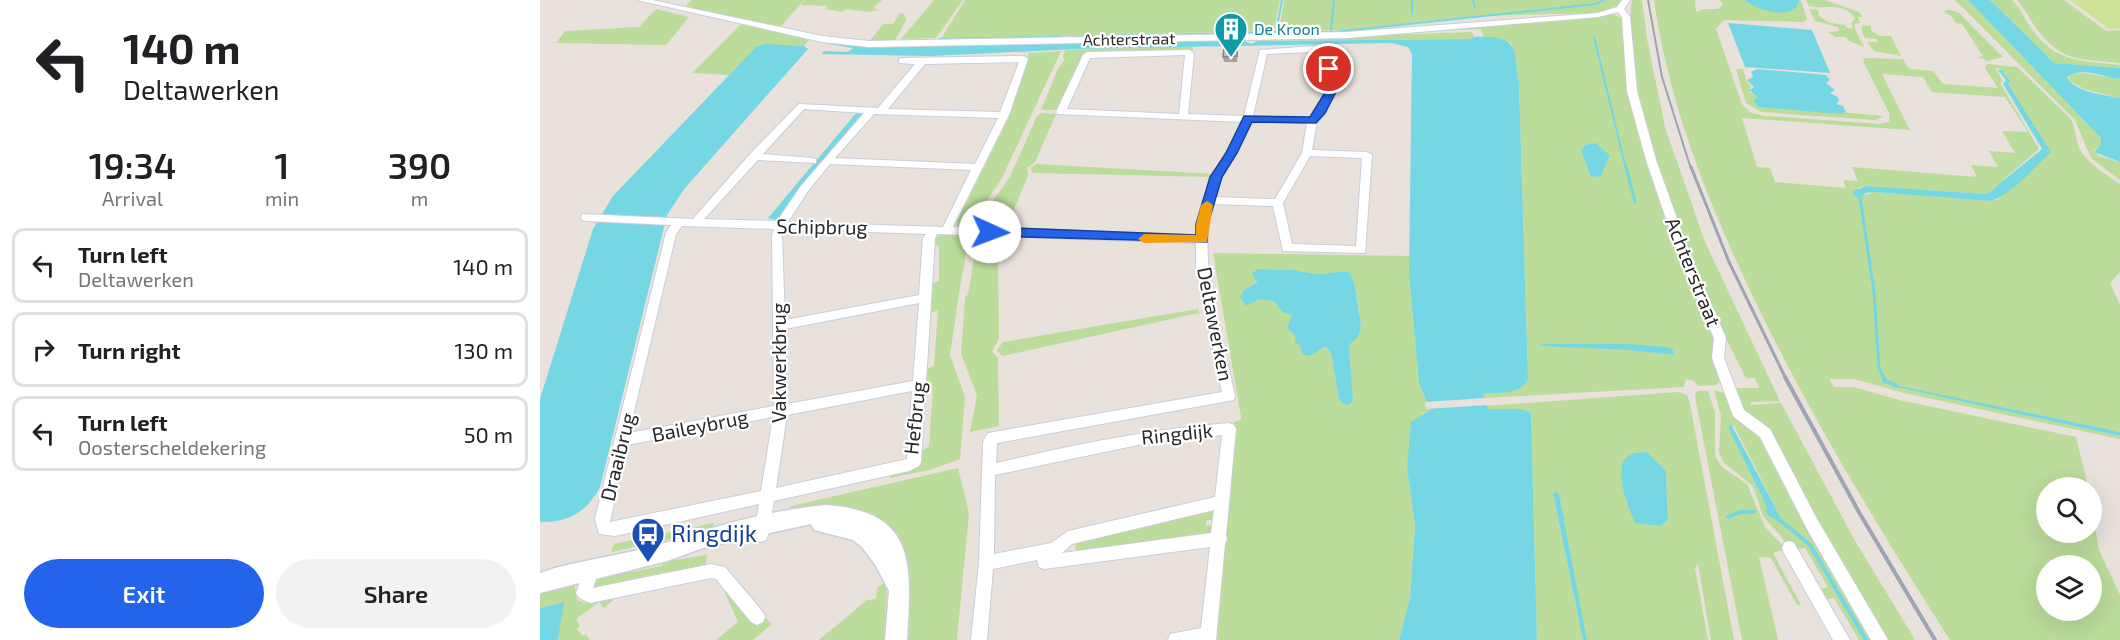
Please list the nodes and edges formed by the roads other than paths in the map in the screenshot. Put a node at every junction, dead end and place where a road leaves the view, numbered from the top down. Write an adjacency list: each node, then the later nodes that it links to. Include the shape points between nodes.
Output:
1 (641, 0): 2 (street, Achterstraat, via 822,39 869,44 1347,34 1598,15)
2 (1623, 5): 45 (street, Achterstraat, via 1632,91 1651,160 1687,263 1720,338 1718,358 1739,413 1765,433 1812,524)
3 (902, 61): 4 (street)
4 (922, 61): 5 (street); 6 (street, via 1024,59)
5 (876, 111): 6 (street); 11 (street, via 802,106); 13 (street)
6 (1004, 115): 14 (street)
7 (1183, 116): 7 (street, via 1061,112 1087,55 1186,52 1190,54); 8 (street)
8 (1248, 119): 9 (street); 9 (street, Deltawerken, via 1263,52 1315,49 1323,52 1334,86); 15 (street, Deltawerken, via 1216,177)
9 (1312, 120): 10 (street)
10 (1307, 153): 16 (street); 16 (street, via 1367,156 1361,250 1287,248)
11 (754, 156): 12 (street); 19 (street)
12 (812, 161)
13 (828, 161): 14 (street); 20 (street)
14 (978, 167): 22 (street)
15 (1208, 200): 16 (street); 23 (street, Deltawerken)
16 (1278, 203)
17 (590, 217): 18 (street, Schipbrug)
18 (674, 222): 19 (street, Schipbrug); 28 (street, Draaibrug)
19 (696, 223): 20 (street, Schipbrug)
20 (780, 226): 21 (street, Schipbrug); 25 (street, Vakwerkbrug)
21 (934, 229): 22 (street, Schipbrug); 24 (street, Hefbrug, via 929,238)
22 (947, 230): 23 (street, Schipbrug)
23 (1203, 239): 29 (street, Deltawerken, via 1202,270 1229,396 993,437)
24 (924, 298): 25 (street); 26 (street, Hefbrug)
25 (780, 325): 27 (street, Vakwerkbrug)
26 (920, 385): 27 (street, Baileybrug); 30 (street, Hefbrug, via 915,462)
27 (782, 411): 28 (street, Baileybrug); 30 (street, Vakwerkbrug)
28 (622, 441): 30 (street, Draaibrug, via 602,519 604,529)
29 (988, 471): 31 (street, Ringdijk, via 1159,435 1229,429); 36 (street)
30 (770, 495): 32 (street, Vakwerkbrug)
31 (1223, 501): 33 (street, Ringdijk); 35 (street, via 1068,538 1055,549)
32 (762, 530): 37 (street, via 686,552 667,552); 41 (street, via 824,524 858,533 876,546 898,587)
33 (1220, 539): 35 (street, via 1044,562); 40 (street, Ringdijk)
34 (1789, 548): 44 (street)
35 (1044, 551): 36 (street)
36 (986, 563): 42 (street)
37 (591, 569): 38 (street); 39 (street, via 584,593 590,596 720,572)
38 (540, 583)
39 (757, 617)
40 (1209, 638): 43 (street)
41 (896, 640)
42 (979, 640)
43 (1176, 640)
44 (1842, 640)
45 (1880, 640)

